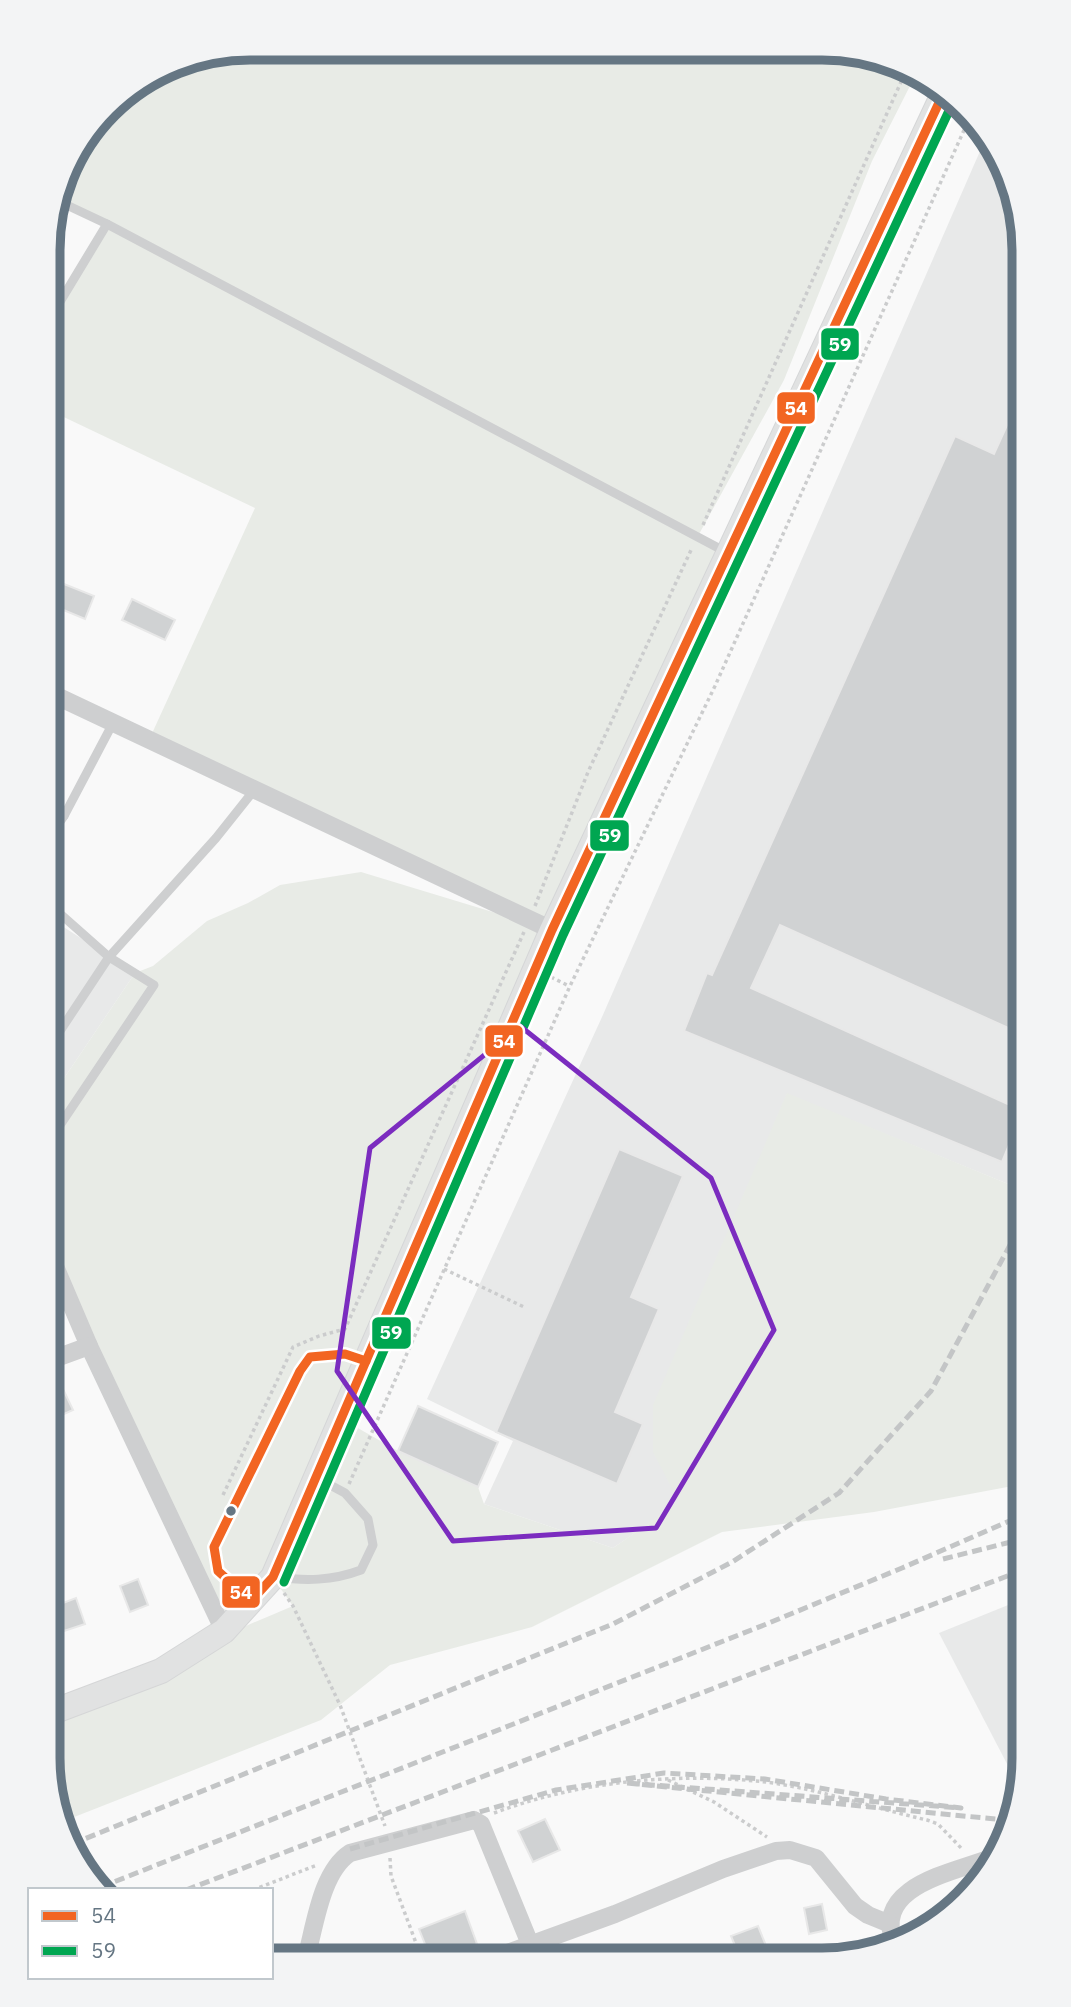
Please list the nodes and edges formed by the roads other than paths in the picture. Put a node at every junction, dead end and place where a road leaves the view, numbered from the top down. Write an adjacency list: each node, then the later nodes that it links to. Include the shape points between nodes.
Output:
1 (940, 101): 5 (main road)
2 (65, 204): 3 (lane)
3 (107, 224): 4 (lane); 5 (lane)
4 (59, 303)
5 (728, 553): 13 (main road)
6 (59, 697): 7 (street)
7 (113, 723): 8 (street); 10 (lane)
8 (255, 789): 13 (street); 14 (lane)
9 (59, 814): 10 (lane)
10 (64, 816): 11 (lane)
11 (59, 823)
12 (59, 913): 14 (lane)
13 (552, 930): 20 (main road)
14 (109, 957): 15 (lane); 16 (lane, via 155,985)
15 (59, 1032)
16 (59, 1127)
17 (59, 1276): 18 (street)
18 (89, 1346): 19 (street); 24 (street)
19 (59, 1356)
20 (367, 1362): 21 (main road); 23 (lane, via 345,1354 310,1357 214,1547 218,1571)
21 (316, 1477): 22 (main road); 22 (lane, via 345,1493 368,1519 373,1545 361,1570 341,1578 306,1581)
22 (273, 1577): 23 (main road)
23 (251, 1601): 24 (main road)
24 (224, 1631): 25 (main road, via 161,1671)
25 (59, 1709)
26 (979, 1863): 27 (street, via 927,1880 907,1893)
27 (890, 1924): 28 (street); 29 (street, via 855,1906 816,1858 790,1850 764,1853)
28 (892, 1933)
29 (530, 1944): 30 (street, via 481,1824 474,1820 346,1856 333,1870); 31 (street)
30 (309, 1948)
31 (520, 1948)

